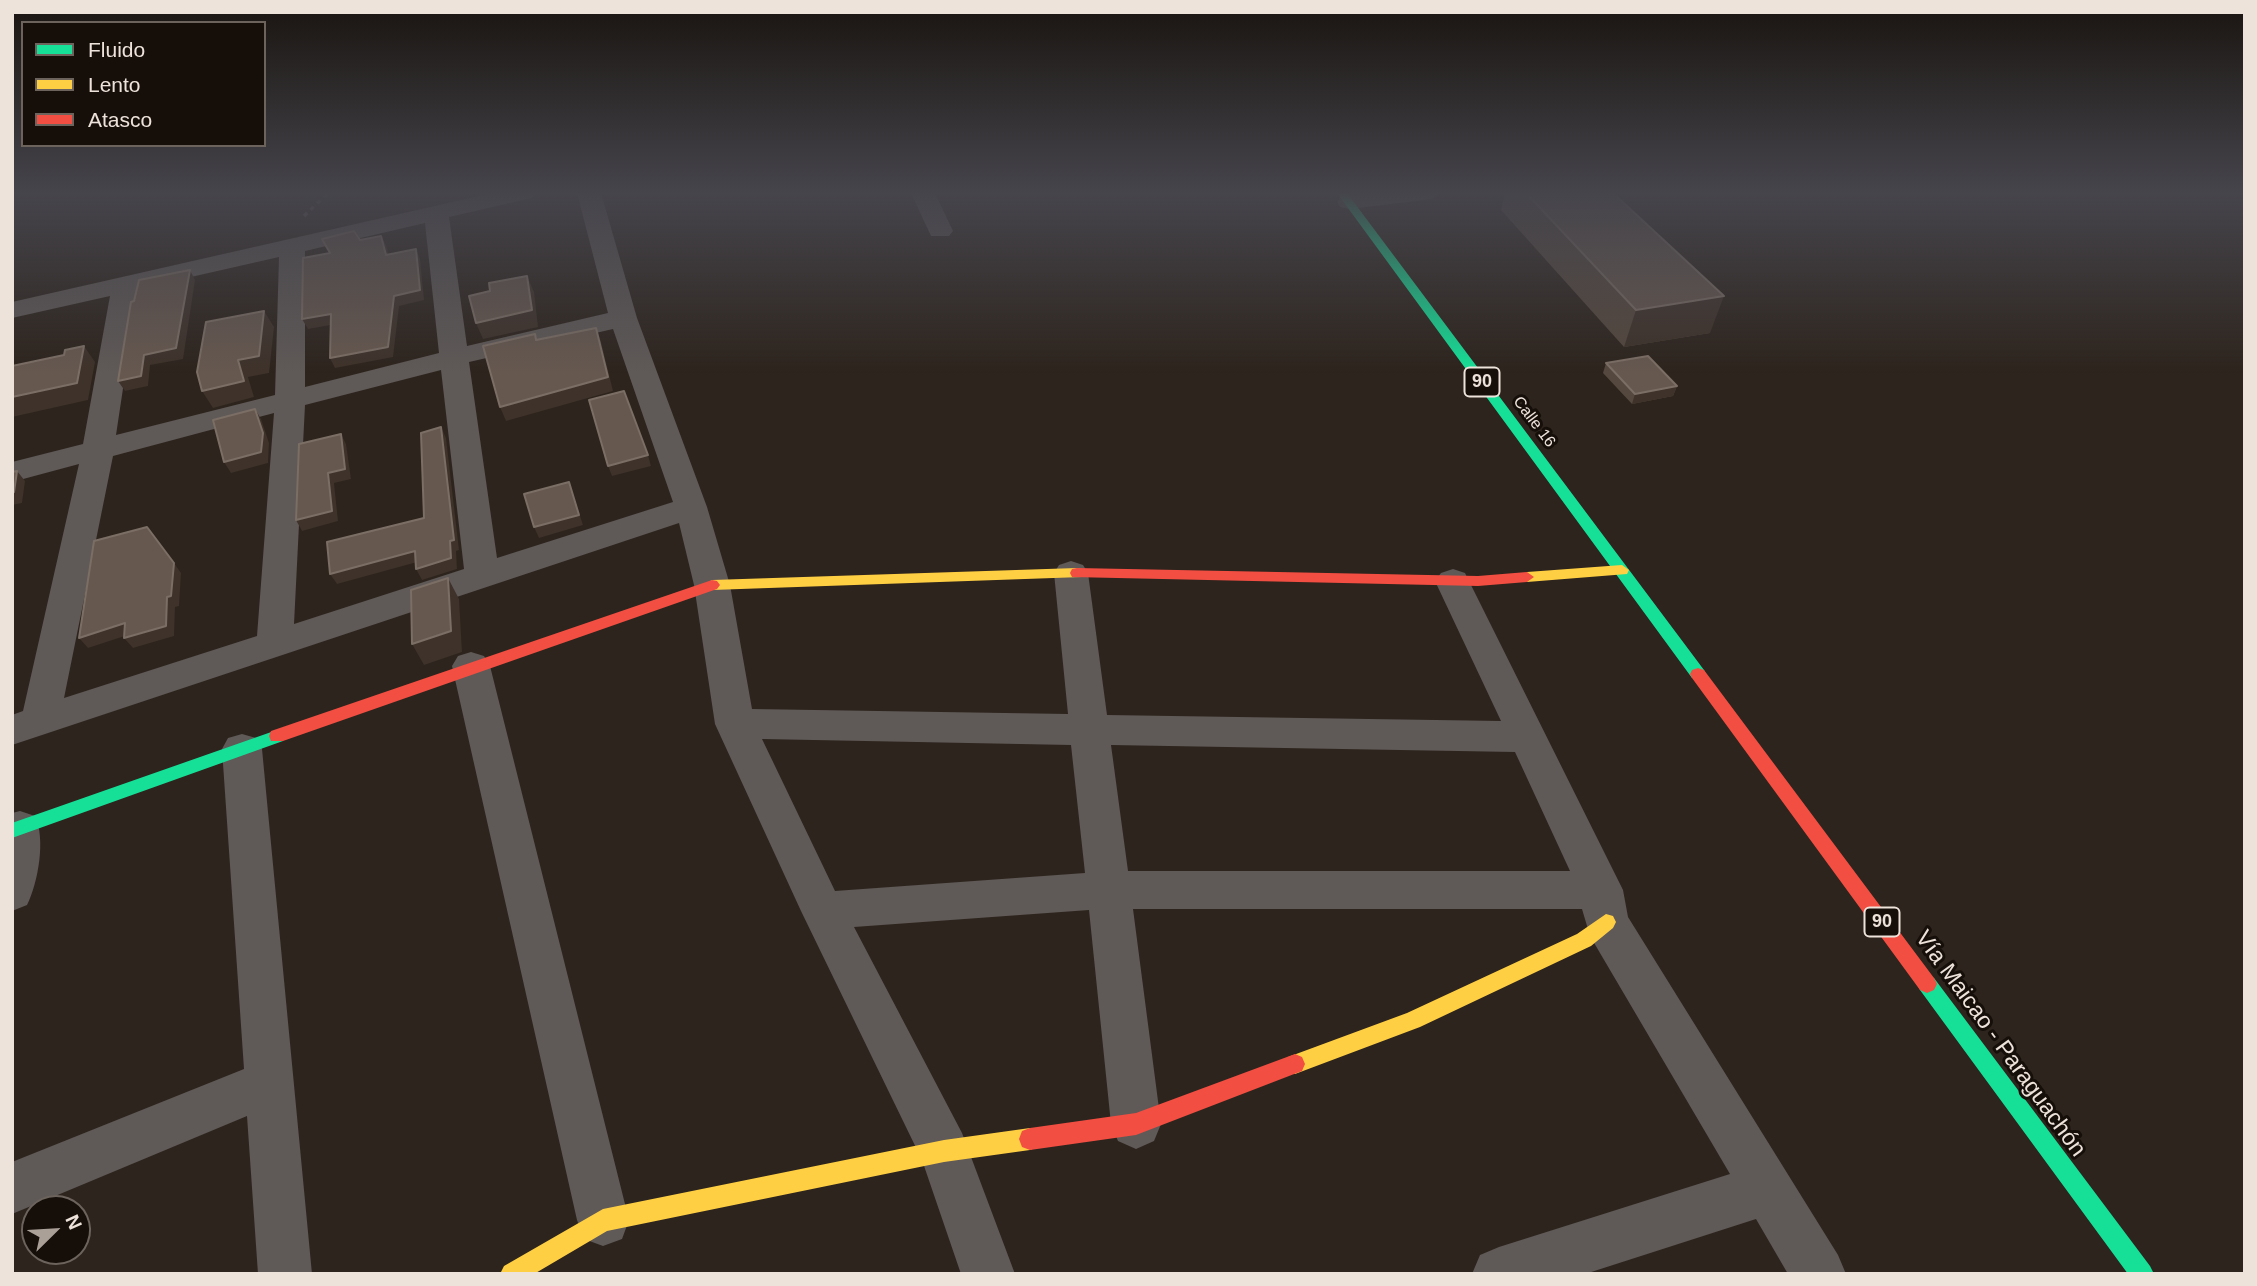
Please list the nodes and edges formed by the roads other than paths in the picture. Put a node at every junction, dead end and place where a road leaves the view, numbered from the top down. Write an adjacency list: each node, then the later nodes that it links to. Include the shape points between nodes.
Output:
1 (269, 253): 6 (street)
2 (292, 253): 10 (street)
3 (441, 253): 9 (street)
4 (605, 253): 8 (street)
5 (1387, 253): 14 (main road, Calle 16 / 90)
6 (125, 285): 7 (street); 11 (street)
7 (12, 310)
8 (623, 318): 9 (street); 13 (street)
9 (456, 357): 10 (street); 16 (street)
10 (290, 399): 11 (street); 19 (street)
11 (97, 450): 12 (street); 22 (street)
12 (12, 472)
13 (691, 507): 16 (street); 18 (street)
14 (1622, 570): 17 (main road); 42 (main road, Vía Maicao - Paraguachón / 90)
15 (1072, 573): 17 (main road); 18 (main road); 23 (street)
16 (482, 574): 19 (street)
17 (1466, 581): 24 (street)
18 (712, 586): 20 (main road); 21 (street)
19 (275, 643): 22 (street)
20 (471, 666): 25 (main road); 36 (street)
21 (735, 724): 23 (street); 30 (street)
22 (26, 726)
23 (1090, 732): 24 (street); 27 (street)
24 (1527, 737): 29 (street)
25 (242, 748): 26 (main road); 31 (street)
26 (16, 829): 28 (street)
27 (1109, 890): 29 (street); 30 (street); 32 (street)
28 (12, 892)
29 (1603, 906): 32 (main road, via 1584,940 1413,1020); 35 (street)
30 (823, 911): 33 (street)
31 (271, 1082): 34 (street); 37 (street)
32 (1136, 1124): 33 (main road)
33 (944, 1151): 36 (main road); 39 (street)
34 (12, 1188)
35 (1768, 1189): 40 (street); 41 (street)
36 (603, 1220): 38 (main road)
37 (285, 1274)
38 (512, 1274)
39 (989, 1274)
40 (1499, 1274)
41 (1819, 1274)
42 (2142, 1274)

